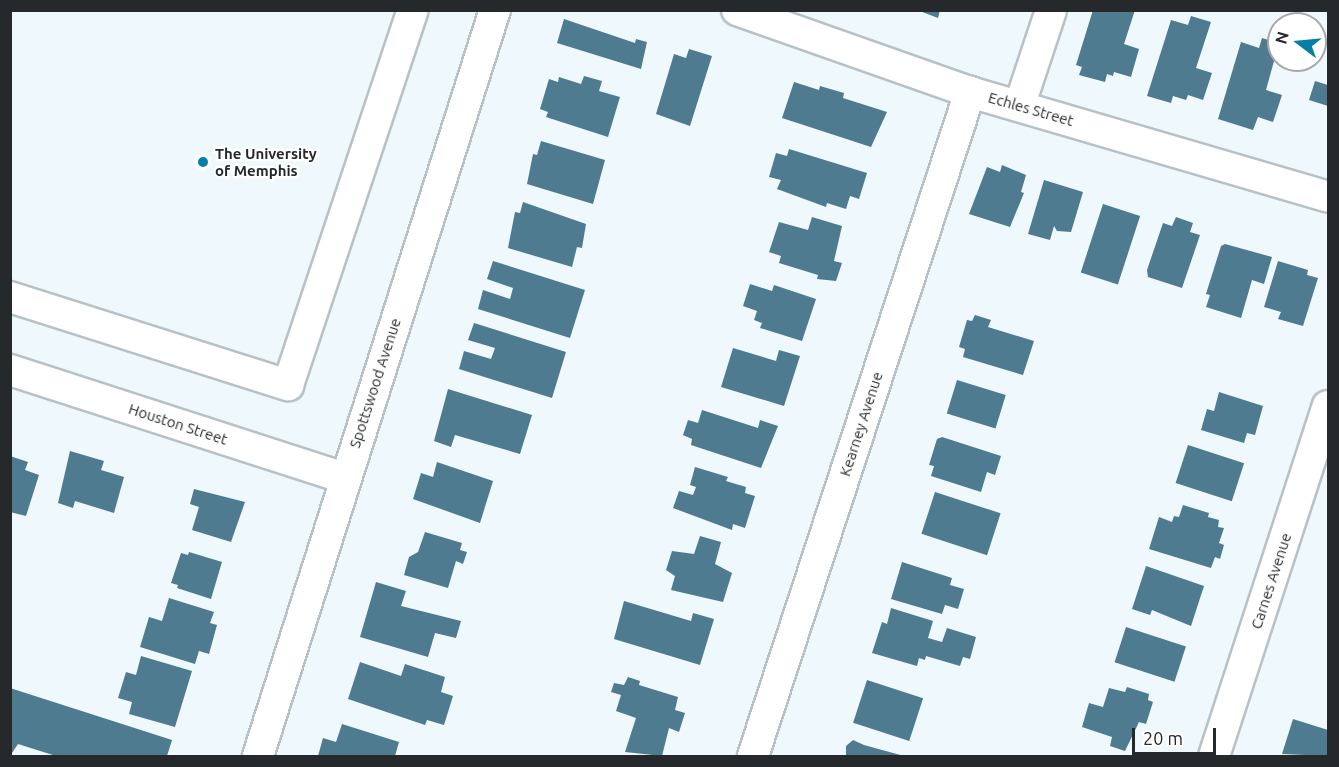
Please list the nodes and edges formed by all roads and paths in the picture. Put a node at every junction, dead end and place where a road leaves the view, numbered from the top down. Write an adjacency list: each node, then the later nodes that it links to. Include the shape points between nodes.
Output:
1 (413, 10): 8 (street, via 288,384)
2 (495, 10): 11 (street, Spottswood Avenue)
3 (737, 10): 5 (street, Echles Street)
4 (1051, 10): 6 (street)
5 (970, 92): 6 (street, Echles Street); 13 (street, Kearney Avenue)
6 (1020, 104): 7 (street, Echles Street)
7 (1329, 197)
8 (10, 297)
9 (10, 370): 11 (street, Houston Street)
10 (1329, 406): 14 (street, Carnes Avenue)
11 (345, 478): 12 (street, Spottswood Avenue)
12 (258, 756)
13 (753, 756)
14 (1214, 756)

